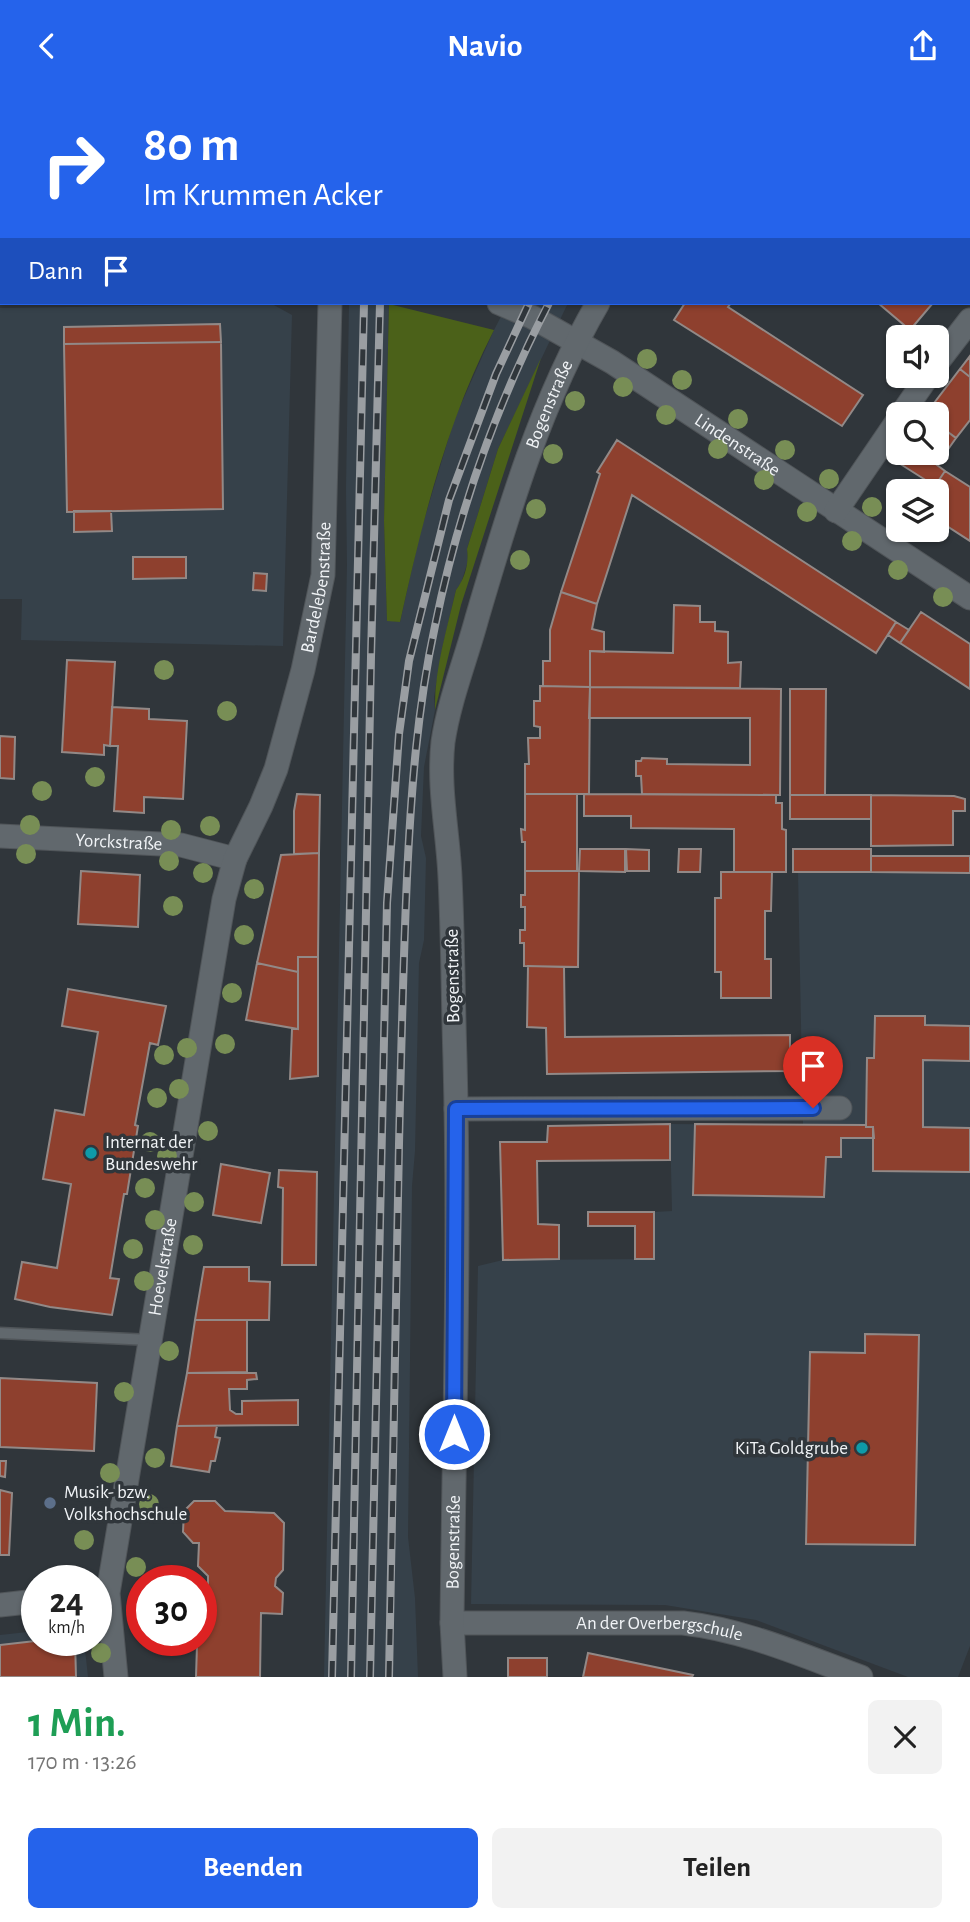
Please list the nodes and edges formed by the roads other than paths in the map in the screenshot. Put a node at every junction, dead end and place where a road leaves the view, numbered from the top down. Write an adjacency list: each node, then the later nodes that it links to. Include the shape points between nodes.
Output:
1 (330, 305): 11 (street, Bardelebenstraße, via 323,575 276,769)
2 (504, 305): 5 (street, Lindenstraße)
3 (597, 305): 5 (street, Bogenstraße)
4 (970, 320): 6 (street)
5 (576, 341): 8 (street, Lindenstraße); 13 (street, Bogenstraße, via 509,513 444,737 441,779 450,877)
6 (949, 347)
7 (886, 438): 8 (street)
8 (836, 511): 9 (street, Lindenstraße)
9 (970, 598)
10 (0, 836): 11 (street, Yorckstraße, via 181,845)
11 (235, 859): 15 (street, Hoevelstraße, via 223,899)
12 (840, 1108): 13 (street)
13 (456, 1109): 19 (street, Bogenstraße)
14 (0, 1333): 15 (lane)
15 (151, 1340): 16 (street, Hoevelstraße)
16 (107, 1565)
17 (21, 1603): 18 (street)
18 (0, 1605)
19 (452, 1623): 22 (street, Bogenstraße); 23 (street, An der Overbergschule, via 715,1626)
20 (112, 1653): 21 (street, Hoevelstraße)
21 (116, 1677)
22 (455, 1677)
23 (861, 1677)

